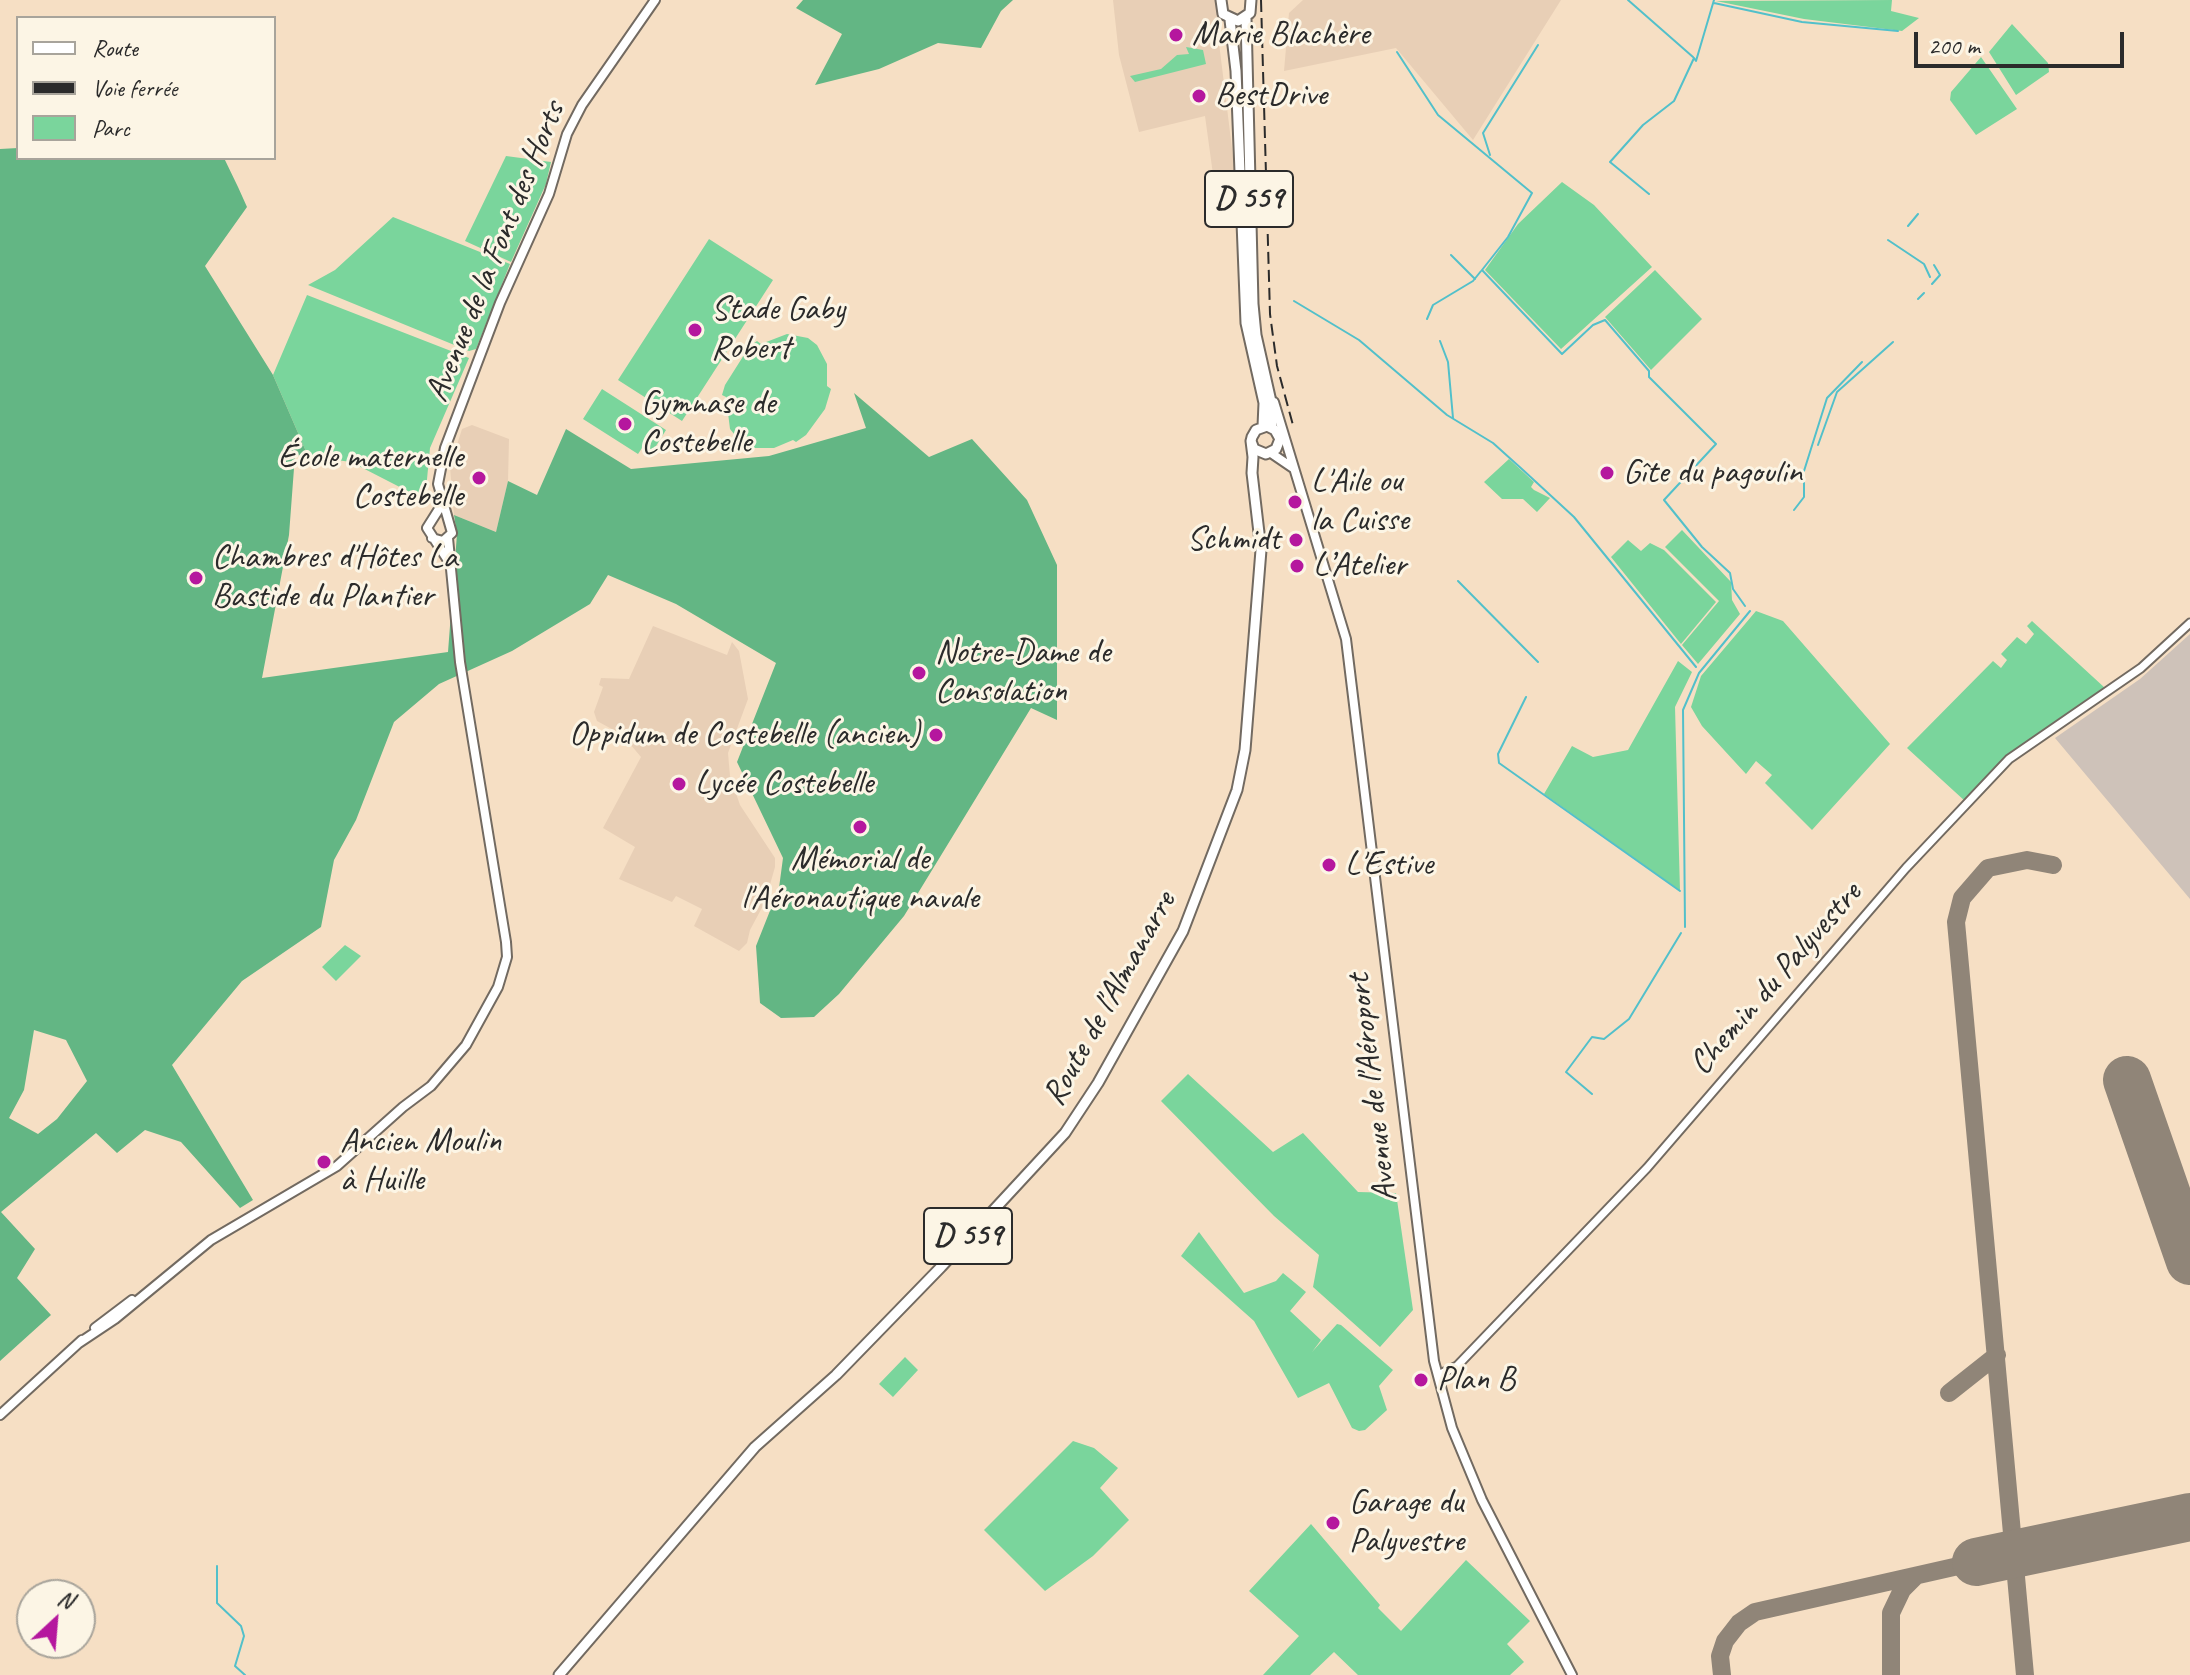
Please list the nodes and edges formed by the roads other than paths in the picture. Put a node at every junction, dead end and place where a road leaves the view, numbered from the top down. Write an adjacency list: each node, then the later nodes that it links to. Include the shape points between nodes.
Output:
1 (655, 0): 14 (main road, Avenue de la Font des Horts, via 567,134 552,186 449,436 439,472)
2 (1221, 0): 5 (main road, via 1221,10)
3 (1254, 2): 4 (main road)
4 (1246, 18): 5 (main road); 6 (main road, D 559, via 1253,304)
5 (1230, 20): 7 (main road, D 559, via 1246,323)
6 (1266, 378): 7 (main road, D 559); 11 (main road, Avenue de l'Aéroport)
7 (1268, 427): 8 (main road, via 1253,433); 9 (main road)
8 (1251, 441): 10 (main road, via 1254,449); 13 (main road, Route de l'Almanarre / D 559)
9 (1279, 442): 10 (main road); 11 (main road, Avenue de l'Aéroport)
10 (1268, 454): 12 (main road); 13 (main road, Route de l'Almanarre / D 559)
11 (1293, 461): 12 (main road, Avenue de l'Aéroport)
12 (1297, 472): 21 (main road, Avenue de l'Aéroport, via 1346,639)
13 (1254, 484): 23 (main road, Route de l'Almanarre / D 559, via 1261,550 1245,750 1231,808 1183,931 1084,1108 876,1335 741,1462)
14 (440, 494): 15 (main road, Avenue de la Font des Horts); 16 (main road, Avenue de la Font des Horts)
15 (435, 517): 16 (main road); 17 (main road, via 428,525)
16 (448, 518): 18 (main road, via 453,528)
17 (432, 538): 18 (main road); 19 (main road)
18 (448, 538): 19 (main road)
19 (450, 564): 22 (main road, via 460,662 506,942 498,987 466,1045 431,1086 337,1166 221,1233 79,1343)
20 (2190, 620): 21 (street, Chemin du Palyvestre, via 2139,670 2009,759 1906,868 1647,1168 1457,1366)
21 (1438, 1375): 24 (main road, Avenue de l'Aéroport, via 1452,1428 1482,1500)
22 (0, 1415)
23 (559, 1675)
24 (1572, 1675)

